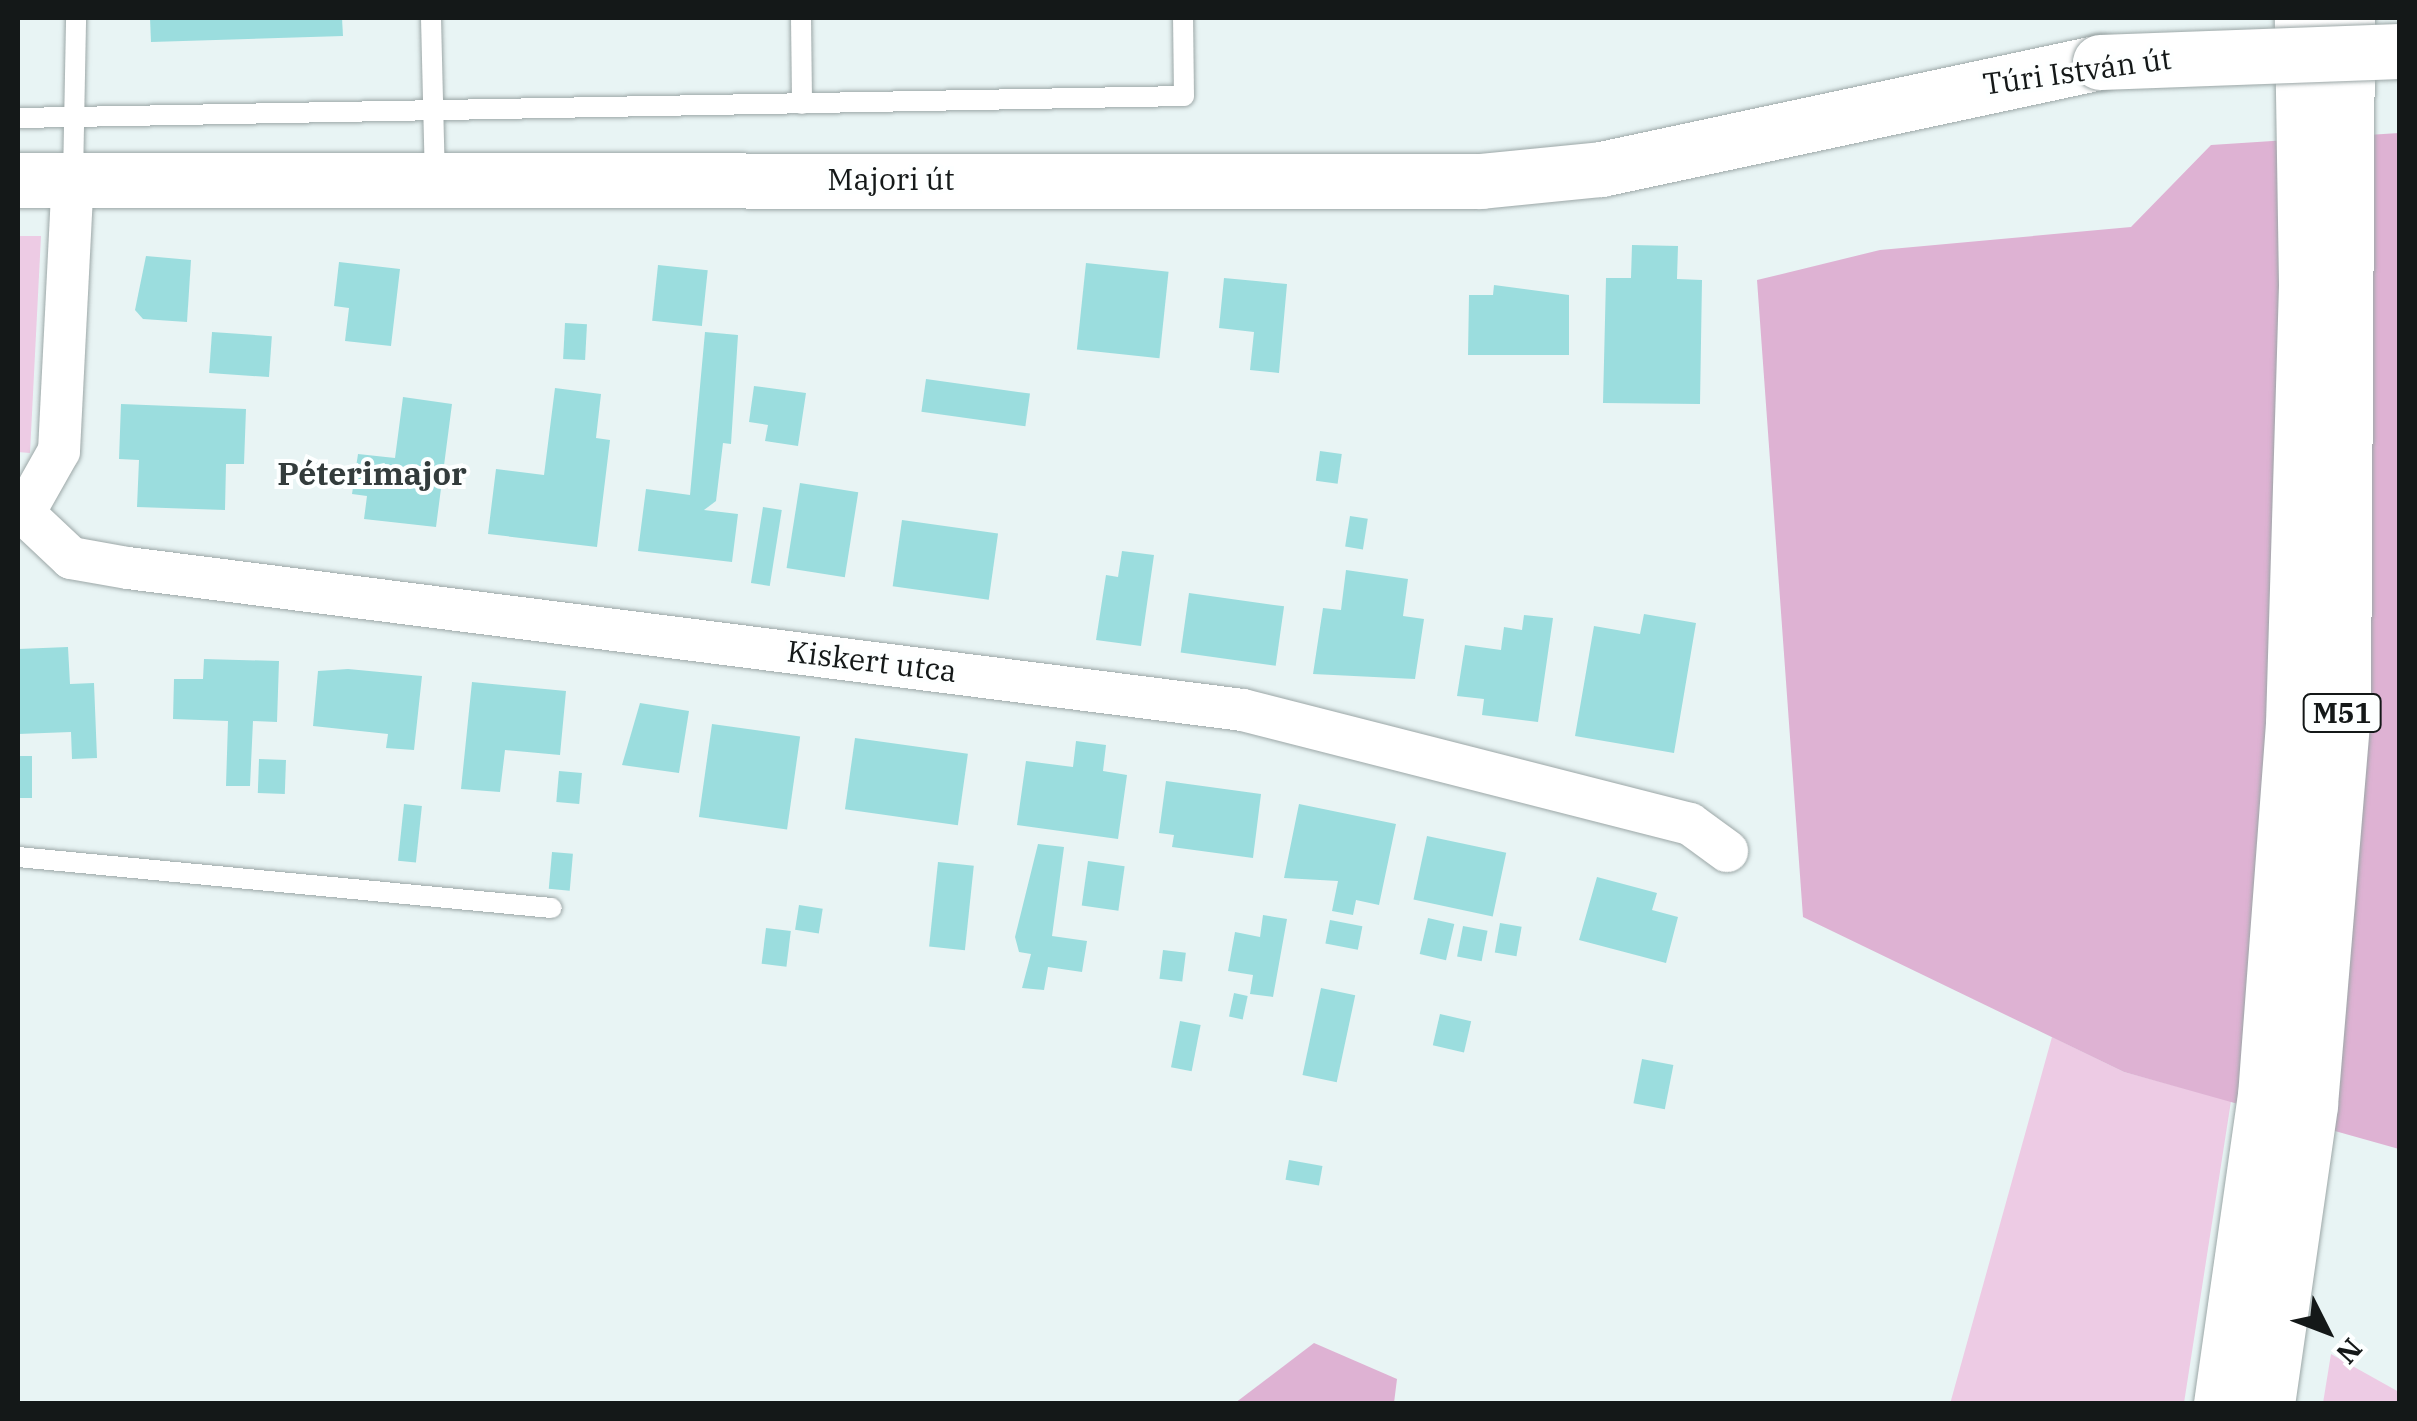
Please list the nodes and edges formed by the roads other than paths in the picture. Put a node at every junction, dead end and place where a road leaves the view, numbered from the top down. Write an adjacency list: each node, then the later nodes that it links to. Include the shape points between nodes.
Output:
1 (76, 18): 10 (lane)
2 (431, 18): 9 (lane)
3 (801, 18): 8 (lane)
4 (1183, 18): 8 (lane, via 1184,96)
5 (2302, 18): 20 (main road, M51, via 2306,284 2293,724 2265,1096)
6 (2347, 18): 21 (main road, M51, via 2343,706 2310,1104)
7 (2400, 51): 12 (main road, Túri István út, bridge, via 2100,62)
8 (802, 104): 9 (lane)
9 (432, 108): 10 (lane); 13 (lane)
10 (76, 117): 11 (lane); 14 (lane)
11 (18, 118)
12 (1760, 136): 13 (main road, Majori út, via 1600,168 1481,181)
13 (435, 178): 14 (main road, Majori út)
14 (73, 179): 15 (main road, Majori út); 16 (street, via 59,451)
15 (18, 180)
16 (21, 510): 17 (street, Kiskert utca, via 72,558 128,568 1244,710 1690,824)
17 (1726, 851)
18 (18, 857): 19 (lane)
19 (552, 908)
20 (2221, 1404)
21 (2267, 1404)

